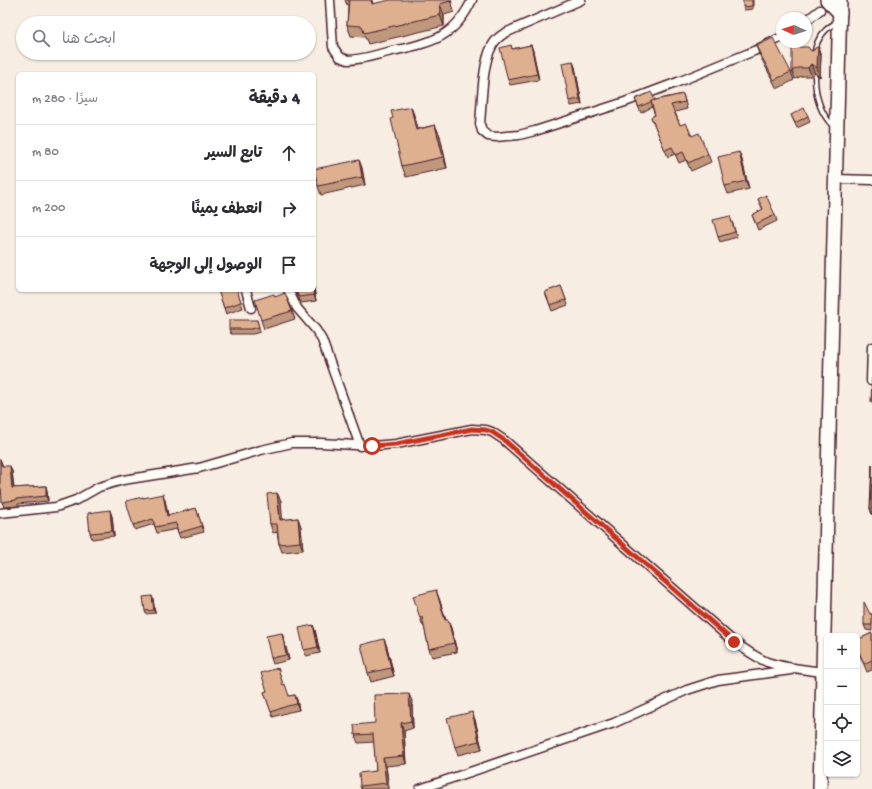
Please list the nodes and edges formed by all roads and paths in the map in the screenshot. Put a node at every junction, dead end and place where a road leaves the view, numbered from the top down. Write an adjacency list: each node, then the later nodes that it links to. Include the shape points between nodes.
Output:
1 (330, 0): 2 (street, via 333,47 340,57 348,60 431,42 455,26)
2 (472, 0)
3 (581, 0): 8 (street, via 505,33 495,41 489,52 485,72 480,124 482,132 488,136 503,137 548,127 692,77)
4 (840, 0): 7 (main road)
5 (824, 5): 6 (street); 7 (main road)
6 (812, 16)
7 (839, 17): 9 (lane, via 822,34); 11 (main road)
8 (776, 40)
9 (815, 56)
10 (814, 76): 11 (lane, via 819,105 826,118)
11 (837, 129): 12 (main road)
12 (835, 179): 13 (street); 23 (main road)
13 (872, 180)
14 (247, 292): 16 (street)
15 (289, 292): 20 (street, via 297,308 322,340)
16 (251, 308)
17 (872, 347): 18 (street)
18 (872, 363): 19 (street)
19 (871, 381)
20 (360, 446): 21 (street, via 321,442 292,443 198,468 123,480 99,487 76,500 56,507); 22 (street, via 396,444 472,429 492,432 734,642 767,662)
21 (0, 513)
22 (800, 668): 23 (street); 24 (street, via 718,680 687,690 614,723)
23 (822, 672): 25 (main road)
24 (420, 789)
25 (820, 789)

